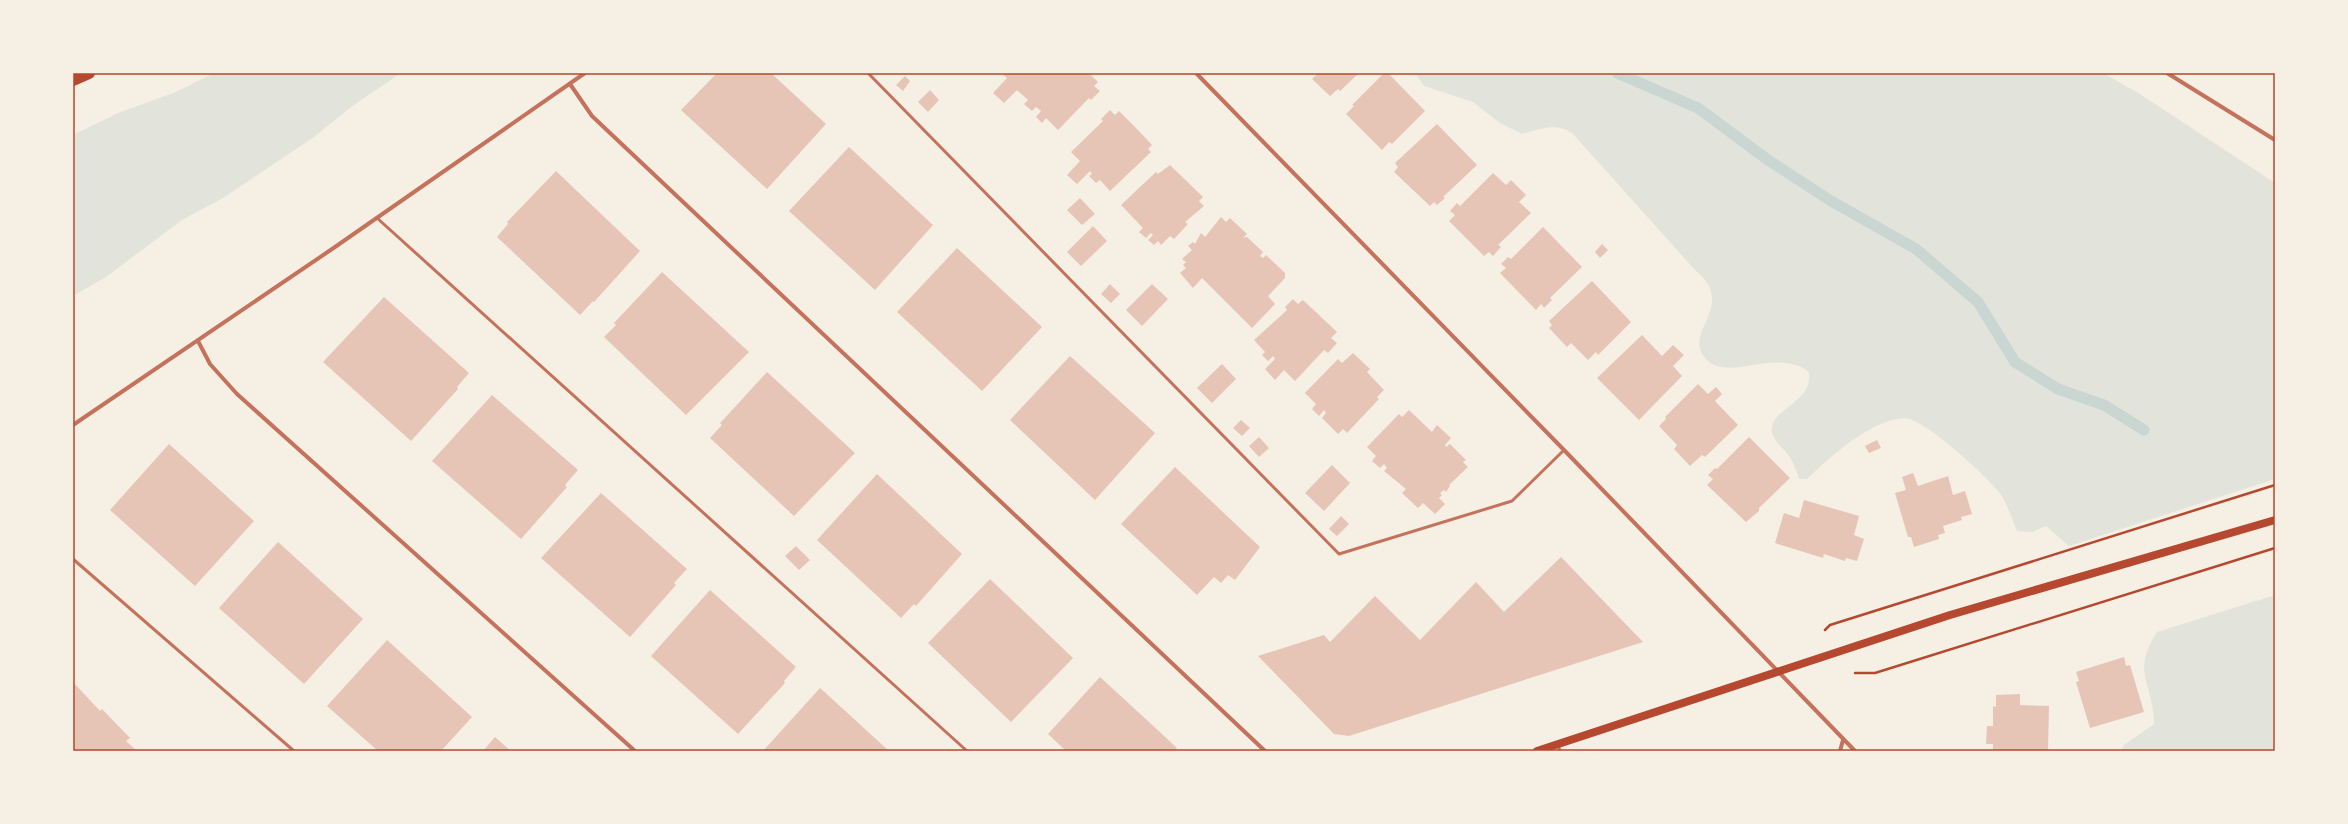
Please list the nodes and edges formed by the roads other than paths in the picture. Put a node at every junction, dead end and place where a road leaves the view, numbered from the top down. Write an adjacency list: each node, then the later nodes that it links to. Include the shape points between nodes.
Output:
1 (89, 73): 6 (highway)
2 (585, 73): 7 (street)
3 (868, 73): 12 (lane, via 1339,554 1512,501)
4 (1196, 73): 12 (street)
5 (2167, 73): 8 (street)
6 (73, 80)
7 (570, 84): 9 (street); 21 (street, via 592,116 605,129)
8 (2275, 140)
9 (377, 218): 10 (street); 20 (lane)
10 (198, 341): 11 (street); 19 (street, via 210,364 237,394)
11 (73, 425)
12 (1564, 450): 15 (street)
13 (2275, 520): 15 (main road, via 1950,614)
14 (73, 559): 18 (lane)
15 (1779, 672): 16 (street); 17 (main road)
16 (1844, 740): 23 (street); 24 (street)
17 (1559, 748): 22 (main road)
18 (294, 751)
19 (635, 751)
20 (967, 751)
21 (1265, 751)
22 (1537, 751)
23 (1840, 751)
24 (1855, 751)

